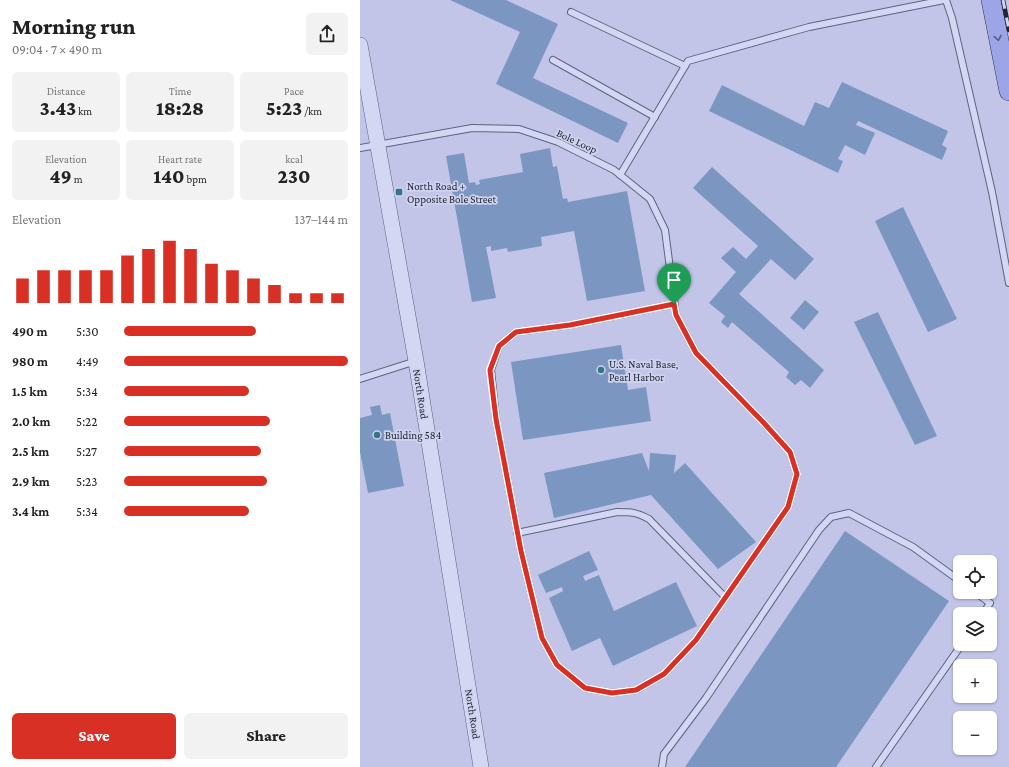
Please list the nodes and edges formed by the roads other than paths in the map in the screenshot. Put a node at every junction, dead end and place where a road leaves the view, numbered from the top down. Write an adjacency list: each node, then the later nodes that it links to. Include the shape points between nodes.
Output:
1 (945, 0): 6 (lane, via 809,27 688,61); 12 (lane, via 952,18 990,185)
2 (991, 0): 7 (main road, one-way to 7)
3 (571, 12): 6 (lane)
4 (360, 45): 9 (street, North Road)
5 (553, 60): 8 (lane)
6 (686, 66): 8 (lane)
7 (1009, 91)
8 (655, 117): 11 (lane)
9 (378, 145): 10 (lane, Bole Loop); 11 (lane, Bole Loop, via 472,128 518,129 558,142); 14 (street, North Road)
10 (360, 148)
11 (620, 175): 13 (lane, Bole Loop, via 650,199 665,230)
12 (1009, 283)
13 (674, 304): 16 (lane, Bole Loop, via 570,325 516,332 499,346 490,370 496,419); 18 (lane, Bole Loop, via 676,315 696,353 790,452 797,474 788,507)
14 (416, 361): 15 (lane); 22 (street, North Road)
15 (360, 379)
16 (517, 534): 18 (lane, via 617,512 639,514 648,518); 18 (lane, Bole Loop, via 542,638 557,665 585,688 612,693 636,690 664,674 696,640)
17 (953, 576): 23 (lane, via 913,547 850,513 831,517 819,530 706,698 664,754)
18 (725, 597)
19 (985, 599): 20 (lane, via 990,603)
20 (987, 607)
21 (957, 651): 24 (lane)
22 (481, 767)
23 (662, 767)
24 (876, 767)

